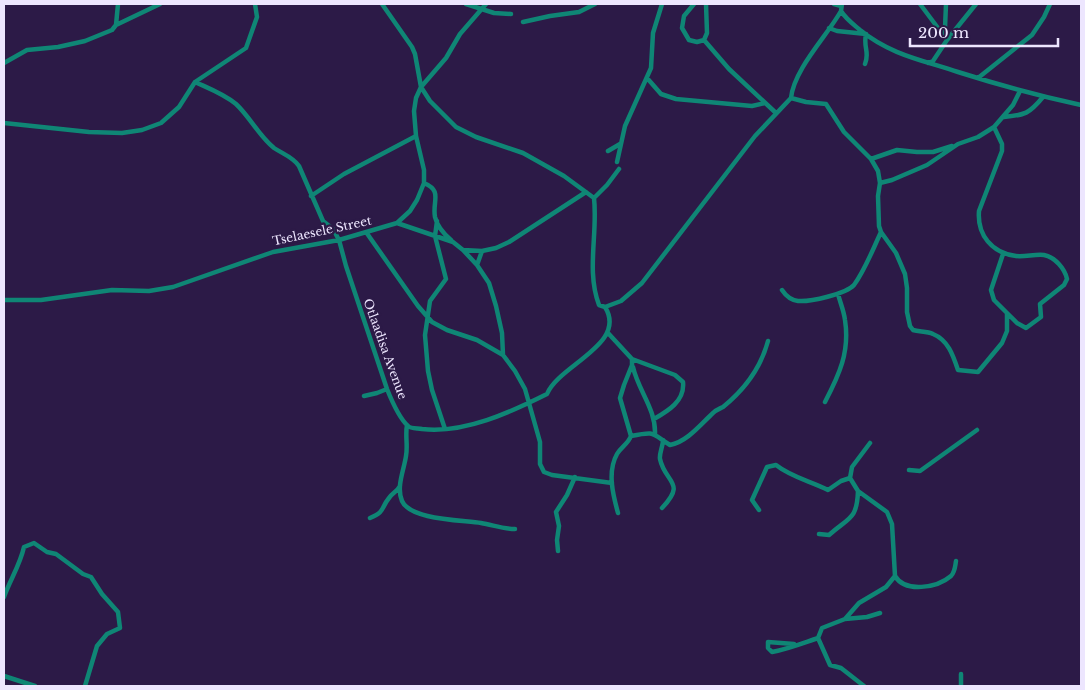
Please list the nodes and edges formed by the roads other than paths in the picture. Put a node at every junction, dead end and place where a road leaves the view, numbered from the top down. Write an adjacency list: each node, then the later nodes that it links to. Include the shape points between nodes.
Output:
1 (118, 4): 22 (street)
2 (160, 4): 22 (street)
3 (255, 4): 33 (street, via 258,17 246,48)
4 (382, 4): 34 (street, via 412,47)
5 (466, 4): 18 (street)
6 (486, 4): 18 (street)
7 (587, 4): 19 (street)
8 (595, 4): 19 (street)
9 (662, 4): 31 (street)
10 (694, 4): 26 (street, via 684,16 682,28 689,40)
11 (706, 4): 26 (street, via 708,33)
12 (834, 4): 17 (street)
13 (920, 4): 25 (street)
14 (946, 4): 25 (street)
15 (976, 4): 27 (street)
16 (1050, 4): 32 (street, via 1032,35)
17 (841, 7): 23 (street); 24 (street)
18 (481, 9): 20 (street); 34 (street)
19 (582, 10): 21 (street)
20 (511, 14)
21 (523, 22)
22 (116, 25): 28 (street, via 112,30 85,41 27,50)
23 (829, 28): 24 (street); 37 (street, via 802,70)
24 (866, 34): 29 (street, via 881,46); 30 (street, via 864,44 868,56)
25 (942, 34): 27 (street)
26 (704, 40): 38 (street)
27 (946, 40): 29 (street, via 933,61)
28 (4, 63)
29 (928, 63): 32 (street)
30 (865, 64)
31 (647, 78): 38 (street, via 660,94 676,99 752,106); 45 (street)
32 (978, 78): 35 (street)
33 (195, 82): 42 (street, via 174,113 161,123 142,130 89,132); 54 (street, Otlaadisa Avenue, via 236,104 275,148 295,161)
34 (421, 87): 44 (street, via 414,107); 53 (street, via 456,127 530,157)
35 (1020, 90): 36 (street); 41 (street)
36 (1043, 97): 39 (street); 41 (street, via 1032,110)
37 (790, 98): 40 (street); 48 (street, via 826,104 844,132)
38 (765, 103): 40 (street)
39 (1081, 105)
40 (776, 113): 70 (street, via 717,183 642,283 621,301)
41 (1003, 117): 43 (street)
42 (4, 123)
43 (994, 127): 46 (street); 65 (street, via 1002,151 978,221 983,236)
44 (416, 136): 51 (street, via 422,156); 54 (street, via 344,174)
45 (620, 144): 47 (street); 49 (street)
46 (958, 144): 48 (street, via 934,152 897,150); 52 (street, via 927,165)
47 (608, 151)
48 (871, 159): 52 (street)
49 (617, 162)
50 (620, 169): 55 (street)
51 (424, 183): 56 (street, via 434,190); 57 (street, via 410,211)
52 (880, 183): 59 (street, via 878,210)
53 (586, 192): 55 (street); 64 (street, via 509,242)
54 (311, 196): 61 (street, Otlaadisa Avenue, via 323,221)
55 (594, 198): 70 (street, via 592,279 599,305)
56 (437, 221): 60 (street); 62 (street)
57 (397, 223): 58 (street, Tselaesele Street); 60 (street)
58 (366, 232): 61 (street, Tselaesele Street); 72 (street)
59 (881, 232): 68 (street, via 854,285); 71 (street, via 896,253 905,274 910,326 944,341 958,370 978,372 1002,343 1007,331)
60 (435, 236): 62 (street); 72 (street, via 446,279 430,301)
61 (339, 240): 69 (street, Tselaesele Street, via 273,252 173,287 149,291 112,290 41,300); 78 (street, Otlaadisa Avenue)
62 (453, 242): 63 (street)
63 (463, 250): 64 (street); 66 (street)
64 (482, 252): 66 (street)
65 (1003, 254): 71 (street, via 991,290 994,300); 71 (street, via 1018,257 1045,255 1056,262 1067,279 1040,304 1041,317 1026,328)
66 (477, 265): 75 (street, via 489,283 496,306)
67 (782, 290): 68 (street, via 786,297 797,301)
68 (838, 294): 81 (street, via 845,320 846,351 840,374)
69 (4, 300)
70 (605, 307): 73 (street, via 609,318)
71 (1008, 313)
72 (427, 318): 75 (street, via 447,330 478,340); 84 (street, via 428,371)
73 (608, 333): 76 (street); 80 (street, via 547,394)
74 (768, 341): 88 (street, via 756,370 723,406 680,441 670,445)
75 (503, 355): 80 (street)
76 (632, 359): 77 (street); 82 (street, via 675,375 683,382 682,394 673,407)
77 (632, 365): 82 (street); 87 (street, via 620,398)
78 (387, 389): 79 (street); 83 (street, Otlaadisa Avenue)
79 (364, 396)
80 (530, 402): 84 (street, via 486,419); 91 (street, via 540,442 542,469 547,473)
81 (825, 402)
82 (654, 420): 86 (street)
83 (407, 425): 84 (street); 94 (street)
84 (445, 429)
85 (977, 430): 90 (street, via 920,471)
86 (655, 434): 87 (street); 88 (street)
87 (631, 436): 93 (street, via 617,454)
88 (663, 440): 96 (street, via 660,459 674,493)
89 (870, 443): 92 (street, via 852,467)
90 (909, 470)
91 (575, 477): 93 (street); 102 (street, via 556,512)
92 (850, 478): 95 (street); 97 (street, via 828,490 787,474 776,465 767,467 752,500)
93 (612, 483): 98 (street)
94 (401, 485): 99 (street, via 389,497 381,513); 100 (street, via 404,505 413,512)
95 (858, 491): 101 (street, via 852,517 829,535); 104 (street, via 887,512 892,524)
96 (662, 508)
97 (759, 510)
98 (618, 513)
99 (370, 518)
100 (515, 529)
101 (819, 534)
102 (558, 551)
103 (956, 561): 104 (street, via 951,576 926,587 898,582)
104 (895, 576): 107 (street, via 886,587 859,603)
105 (4, 597): 113 (street, via 24,547 34,543 91,577 118,612 120,628 107,634 98,646)
106 (880, 613): 107 (street)
107 (845, 619): 108 (street, via 822,628)
108 (818, 638): 109 (street); 114 (street, via 830,665 841,668)
109 (794, 644): 109 (street, via 772,652 768,648 768,642)
110 (961, 674): 115 (street)
111 (4, 676): 112 (street)
112 (35, 686)
113 (85, 686)
114 (864, 686)
115 (961, 686)

